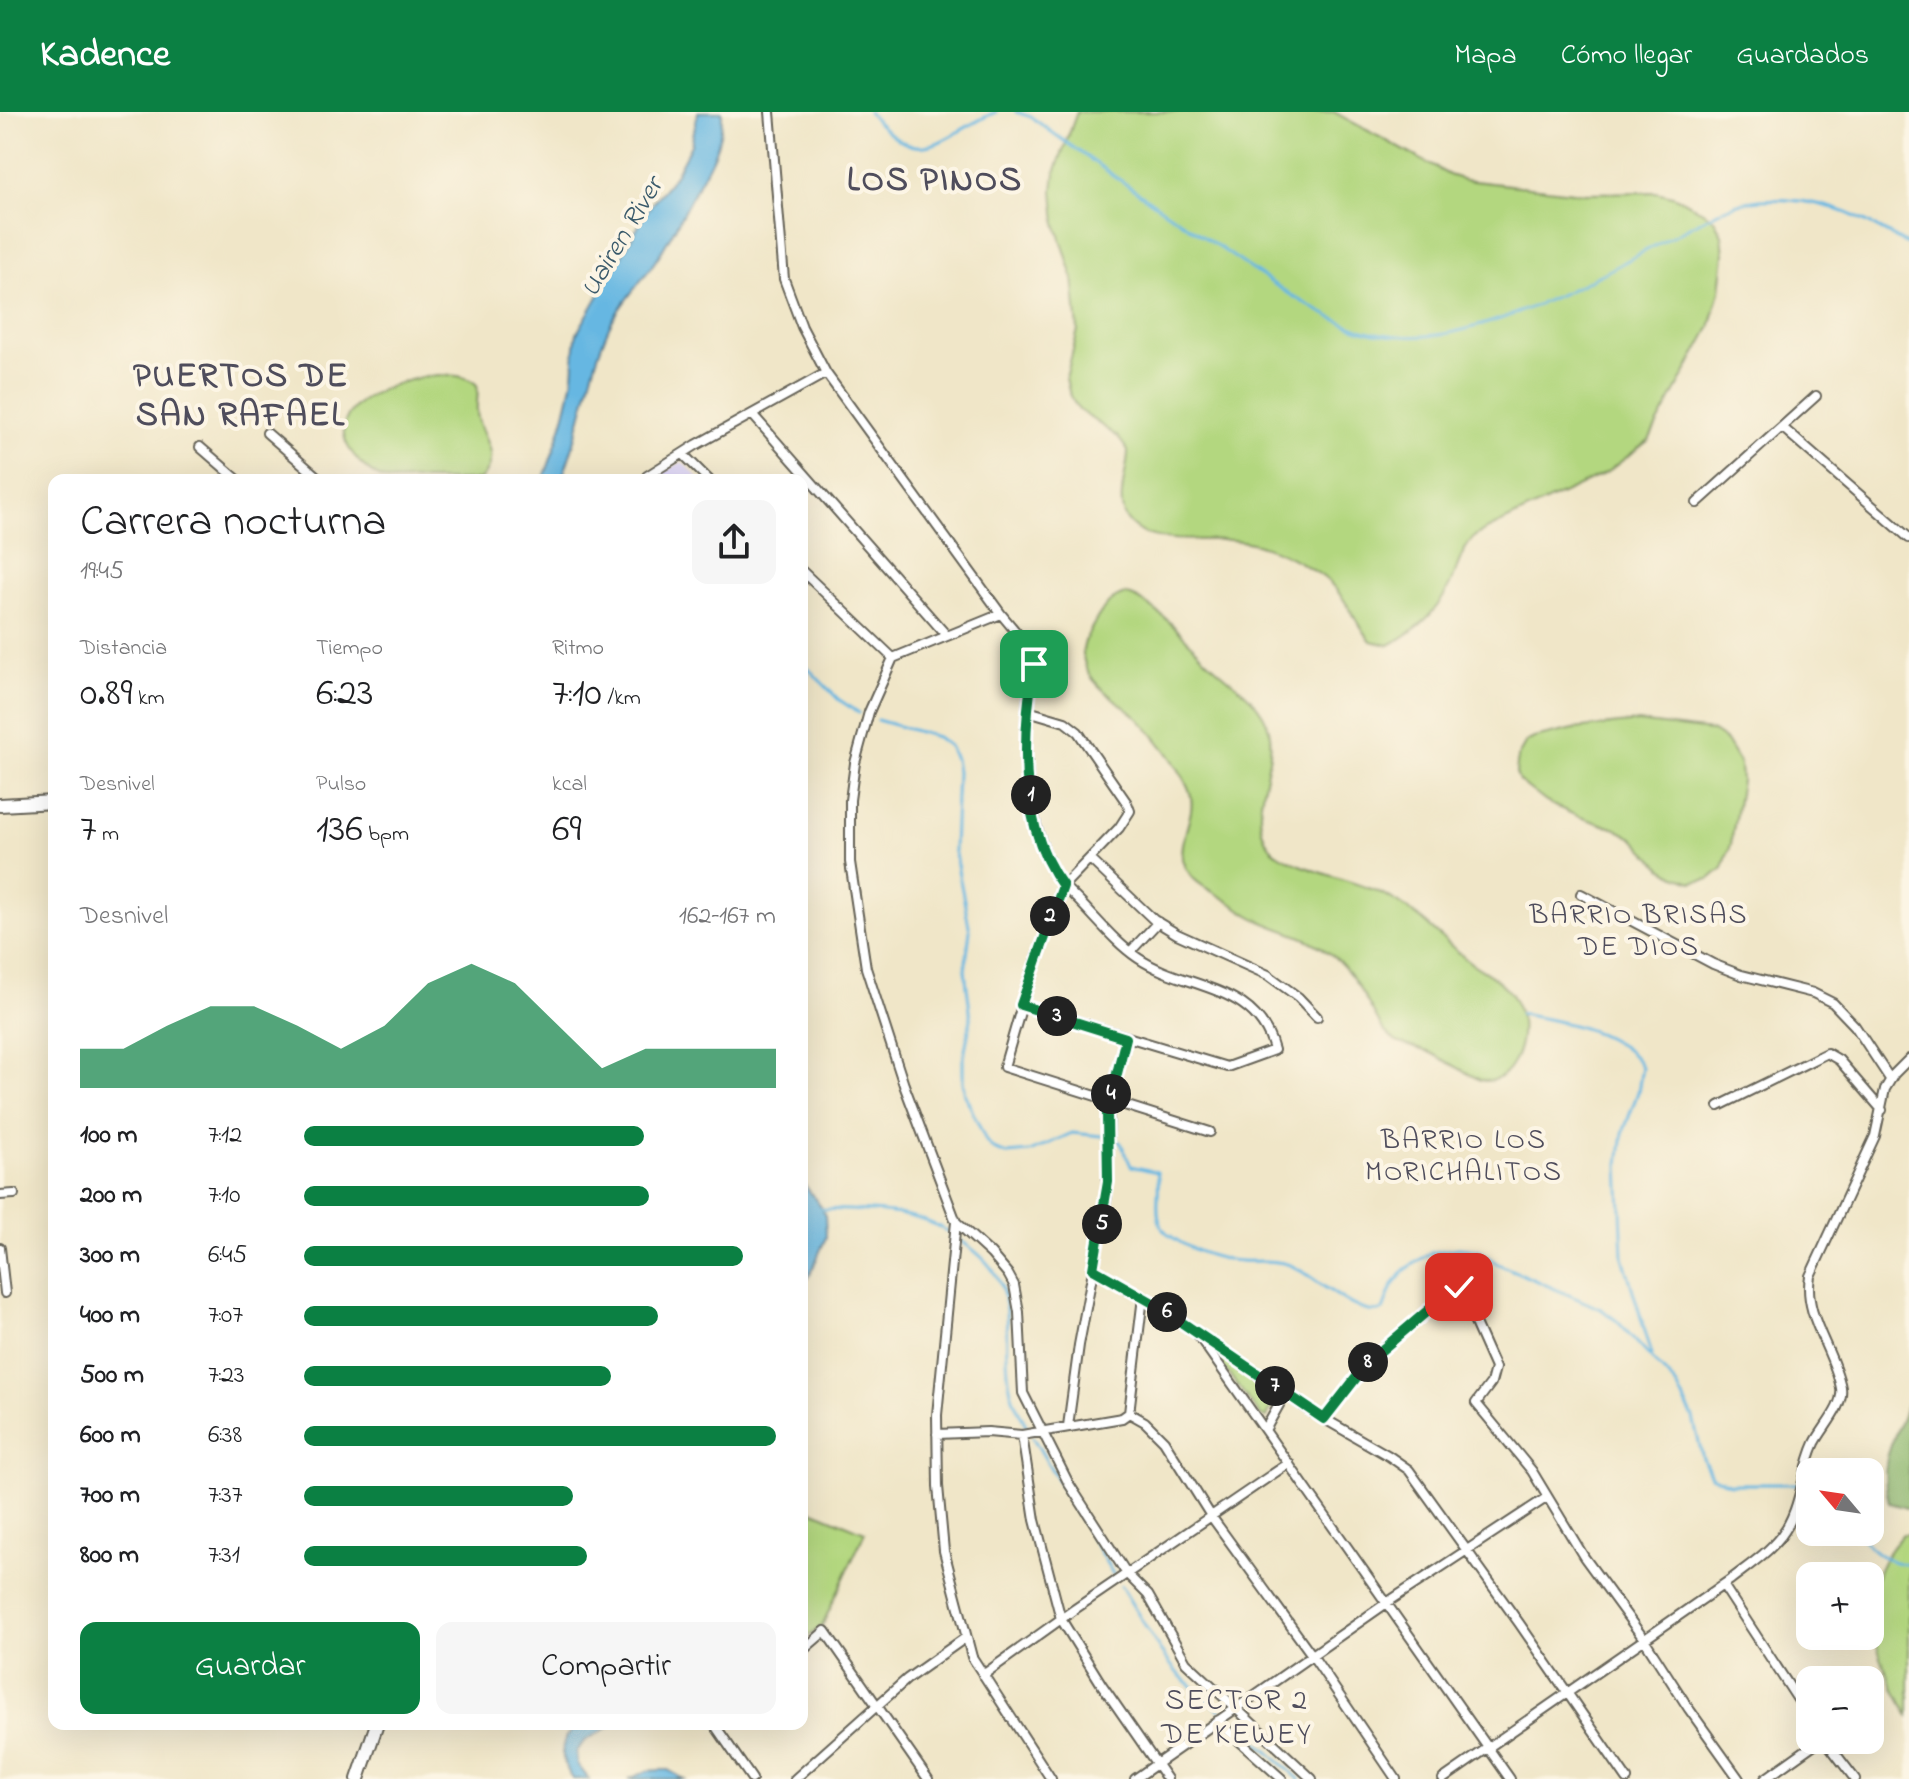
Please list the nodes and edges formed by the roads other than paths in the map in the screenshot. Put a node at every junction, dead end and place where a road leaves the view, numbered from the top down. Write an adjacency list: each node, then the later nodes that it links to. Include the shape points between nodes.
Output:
1 (770, 112): 2 (street, via 784,279)
2 (826, 373): 4 (street); 18 (street)
3 (1816, 396): 5 (street)
4 (752, 414): 8 (street); 13 (street)
5 (1783, 428): 15 (street); 16 (street)
6 (267, 433): 10 (street)
7 (200, 447): 9 (street)
8 (683, 454): 11 (street); 12 (street)
9 (231, 474)
10 (314, 474)
11 (650, 474)
12 (703, 474)
13 (805, 474)
14 (808, 478): 19 (street)
15 (1697, 503)
16 (1909, 538)
17 (808, 577): 20 (street)
18 (1001, 614): 19 (street); 21 (street, via 1036,656)
19 (947, 636): 20 (street)
20 (893, 658): 40 (street, via 869,712 855,763 849,827 853,886 866,968)
21 (1028, 711): 24 (street, via 1065,722 1078,732 1129,806 1125,821); 25 (street, via 1035,825 1047,861)
22 (48, 802): 23 (highway)
23 (0, 805)
24 (1090, 859): 25 (street); 27 (street)
25 (1063, 886): 28 (street); 29 (street)
26 (1581, 894): 33 (street, via 1713,964 1833,1003)
27 (1158, 922): 28 (street); 30 (street, via 1268,975)
28 (1130, 952): 31 (street, via 1237,1000 1264,1024 1274,1050 1227,1067)
29 (1021, 1005): 31 (street); 34 (street, via 1004,1067)
30 (1317, 1017)
31 (1126, 1038): 34 (street)
32 (1909, 1059): 33 (street)
33 (1890, 1079): 36 (street)
34 (1109, 1100): 37 (street); 42 (street, via 1108,1182)
35 (1719, 1106): 36 (street, via 1827,1053)
36 (1882, 1110): 59 (street, via 1809,1285 1840,1399 1815,1443 1788,1526 1772,1546)
37 (1210, 1132)
38 (14, 1194): 39 (street)
39 (0, 1195)
40 (956, 1222): 51 (street, via 991,1254 1014,1285 1020,1380); 52 (street)
41 (0, 1248): 43 (street)
42 (1093, 1269): 44 (street); 49 (street)
43 (5, 1293)
44 (1143, 1297): 45 (street); 47 (street)
45 (1196, 1331): 46 (street); 50 (street)
46 (1285, 1394): 48 (street); 50 (street)
47 (1129, 1413): 49 (street); 56 (street, via 1164,1441)
48 (1324, 1419): 55 (street, via 1370,1360 1459,1287 1495,1368 1476,1403 1532,1471); 57 (street, via 1409,1470)
49 (1068, 1426): 51 (street)
50 (1265, 1430): 54 (street)
51 (1040, 1431): 53 (street); 58 (street)
52 (937, 1434): 53 (street); 62 (street, via 944,1551)
53 (1022, 1435): 61 (street, via 1035,1520)
54 (1289, 1463): 56 (street); 60 (street)
55 (1546, 1498): 57 (street); 63 (street)
56 (1211, 1516): 58 (street); 65 (street)
57 (1465, 1550): 60 (street); 67 (street)
58 (1127, 1574): 61 (street); 70 (street, via 1148,1595 1186,1662)
59 (1723, 1585): 63 (street); 68 (street)
60 (1388, 1602): 65 (street); 74 (street)
61 (1061, 1619): 66 (street); 77 (street)
62 (965, 1638): 66 (street); 69 (street)
63 (1644, 1639): 67 (street); 91 (street)
64 (808, 1646): 69 (street, via 825,1631)
65 (1312, 1655): 70 (street); 87 (street)
66 (983, 1675): 82 (street)
67 (1566, 1694): 74 (street); 90 (street)
68 (1796, 1697)
69 (876, 1705): 80 (street); 81 (street)
70 (1236, 1708): 71 (street); 86 (street)
71 (1217, 1721): 77 (street); 85 (street)
72 (375, 1730): 78 (highway)
73 (718, 1730): 79 (street)
74 (1489, 1748): 88 (street); 89 (street)
75 (1802, 1754): 92 (street)
76 (1834, 1754): 93 (street)
77 (1156, 1764): 83 (street); 84 (street)
78 (358, 1779)
79 (752, 1779)
80 (795, 1779)
81 (928, 1779)
82 (1051, 1779)
83 (1135, 1779)
84 (1167, 1779)
85 (1282, 1779)
86 (1312, 1779)
87 (1396, 1779)
88 (1443, 1779)
89 (1510, 1779)
90 (1627, 1779)
91 (1739, 1779)
92 (1765, 1779)
93 (1855, 1779)

